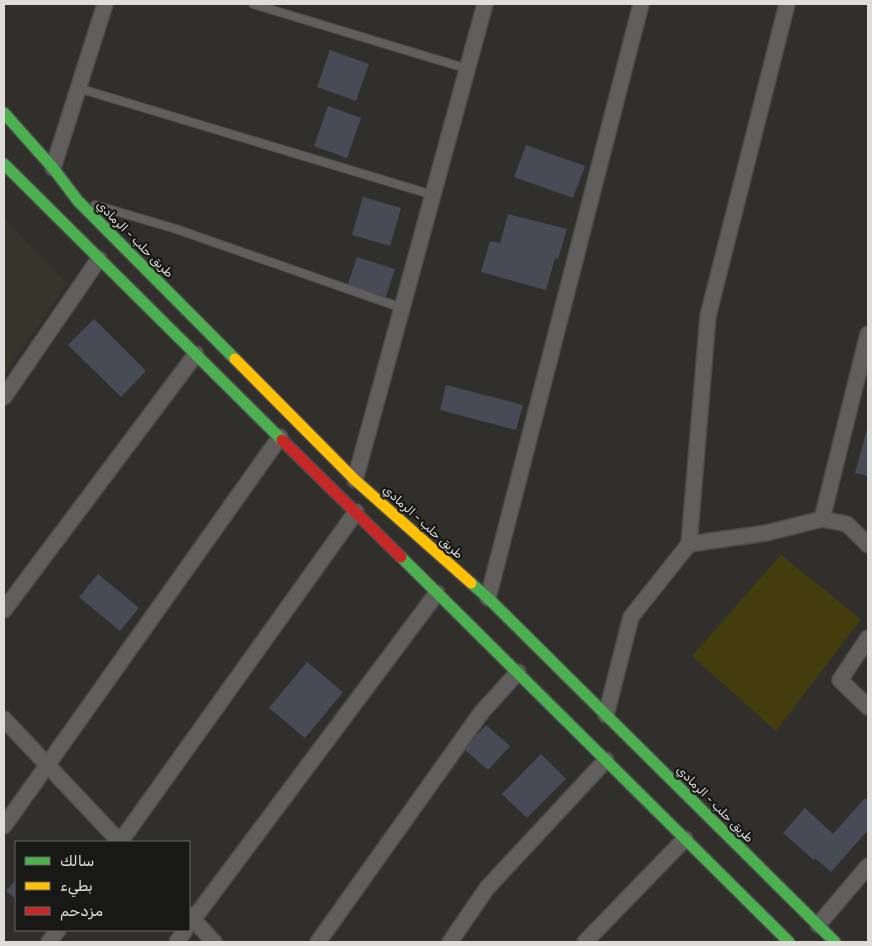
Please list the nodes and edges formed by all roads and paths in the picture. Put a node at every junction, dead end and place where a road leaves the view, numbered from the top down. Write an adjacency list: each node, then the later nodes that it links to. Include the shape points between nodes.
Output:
1 (104, 4): 7 (street)
2 (253, 4): 6 (lane)
3 (485, 4): 6 (street)
4 (641, 4): 25 (street)
5 (787, 4): 22 (street, via 708,316)
6 (468, 69): 11 (street)
7 (78, 88): 10 (street); 11 (lane)
8 (4, 113): 10 (highway, طريق حلب - الرمادي)
9 (4, 164): 13 (highway)
10 (53, 168): 12 (highway, طريق حلب - الرمادي)
11 (433, 195): 14 (street)
12 (78, 201): 14 (lane, via 176,229); 19 (highway, طريق حلب - الرمادي)
13 (99, 260): 16 (highway); 17 (street)
14 (402, 308): 19 (street)
15 (868, 334): 21 (street)
16 (196, 354): 18 (highway); 26 (street)
17 (4, 397)
18 (280, 437): 20 (highway); 33 (street)
19 (355, 480): 25 (highway, طريق حلب - الرمادي)
20 (356, 512): 24 (highway); 37 (street)
21 (822, 519): 22 (street, via 766,533); 23 (street, via 846,524)
22 (689, 544): 30 (street, via 631,617)
23 (868, 545)
24 (437, 593): 28 (highway); 39 (street)
25 (488, 598): 30 (highway, طريق حلب - الرمادي)
26 (4, 610)
27 (868, 638): 29 (street, via 840,680)
28 (518, 672): 32 (highway); 47 (street, via 481,713)
29 (868, 707)
30 (606, 715): 41 (highway, طريق حلب - الرمادي)
31 (4, 719): 33 (street)
32 (606, 760): 35 (highway); 48 (street, via 487,888)
33 (47, 765): 34 (street); 36 (street)
34 (4, 826)
35 (685, 839): 49 (street); 50 (highway)
36 (119, 841)
37 (121, 841)
38 (868, 866): 41 (street)
39 (190, 921)
40 (190, 923): 46 (street)
41 (818, 925): 51 (highway, طريق حلب - الرمادي)
42 (57, 931): 44 (street)
43 (184, 931): 45 (street)
44 (49, 942)
45 (177, 942)
46 (214, 942)
47 (318, 942)
48 (450, 942)
49 (585, 942)
50 (789, 942)
51 (835, 942)

